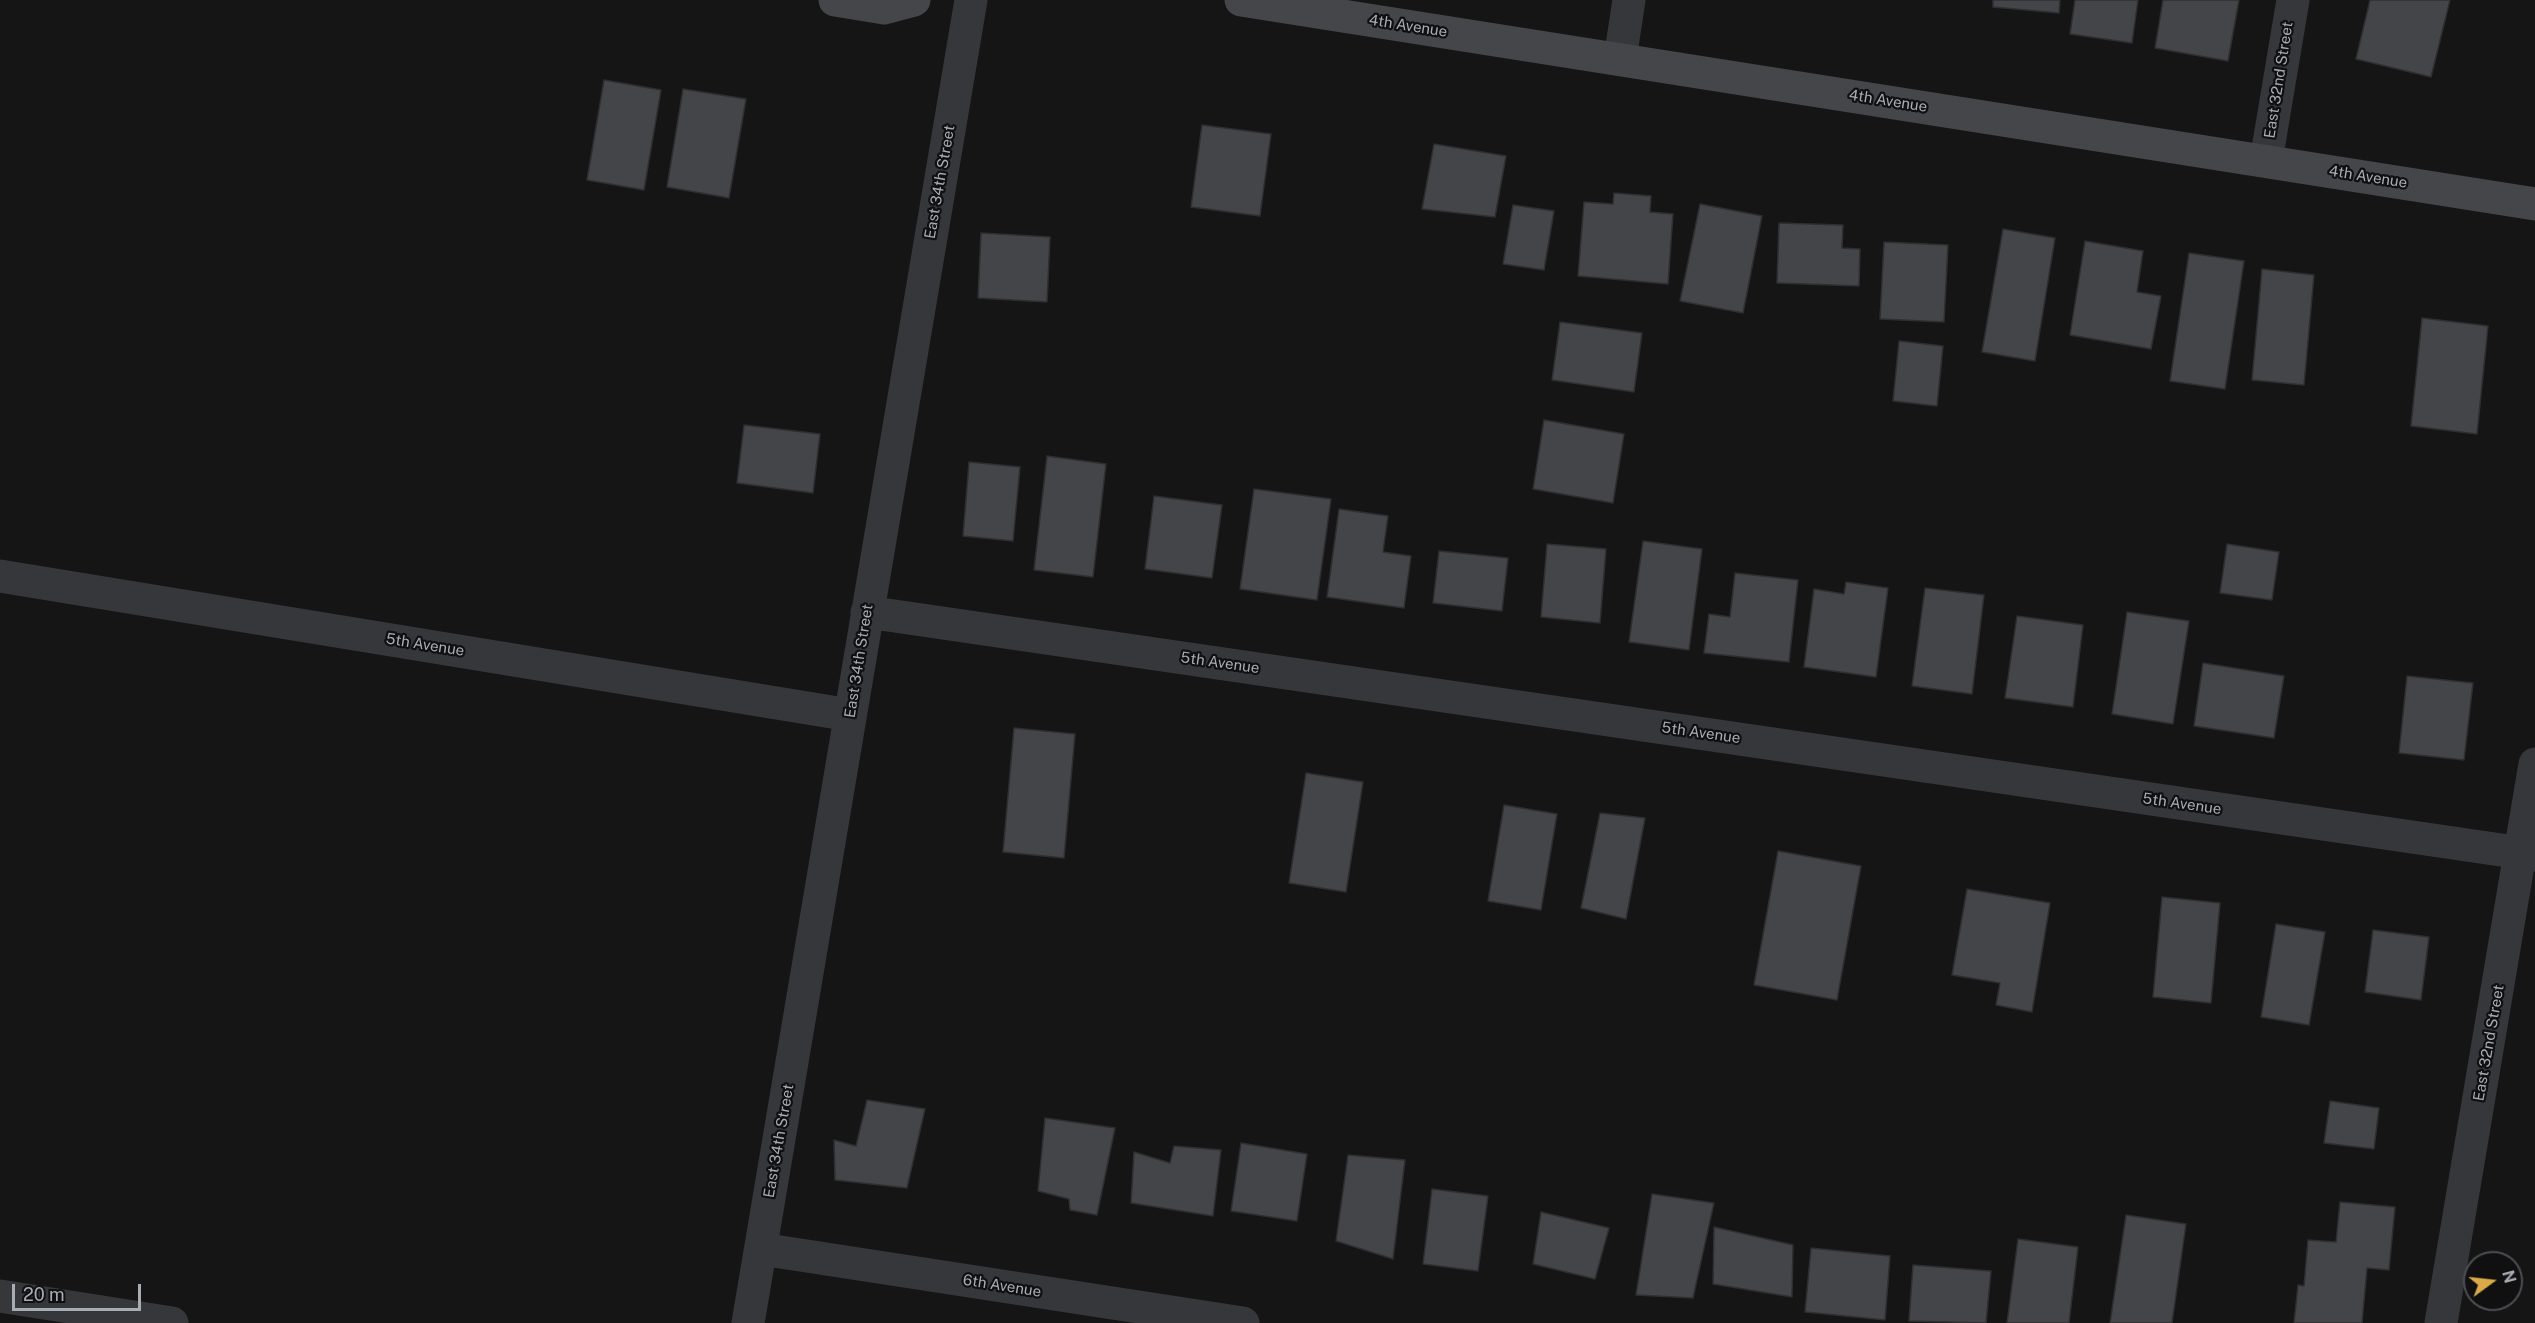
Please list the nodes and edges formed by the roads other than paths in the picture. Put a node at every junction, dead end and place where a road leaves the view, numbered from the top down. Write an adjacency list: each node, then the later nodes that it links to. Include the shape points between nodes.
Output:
1 (836, 0): 2 (main road, via 884,8)
2 (914, 0)
3 (971, 0): 11 (street, East 34th Street)
4 (1241, 0): 7 (main road, 4th Avenue)
5 (1629, 0): 7 (street)
6 (2293, 0): 8 (street, East 32nd Street)
7 (1620, 58): 8 (main road, 4th Avenue)
8 (2266, 161): 9 (main road, 4th Avenue)
9 (2535, 204)
10 (0, 576): 12 (street, 5th Avenue)
11 (867, 612): 12 (street, East 34th Street); 14 (street, 5th Avenue)
12 (850, 714): 15 (street, East 34th Street)
13 (2535, 764): 14 (street, East 32nd Street)
14 (2528, 854): 20 (street, East 32nd Street)
15 (761, 1249): 18 (street, East 34th Street); 19 (street, 6th Avenue)
16 (0, 1296): 17 (street)
17 (172, 1323)
18 (748, 1323)
19 (1243, 1323)
20 (2441, 1323)

